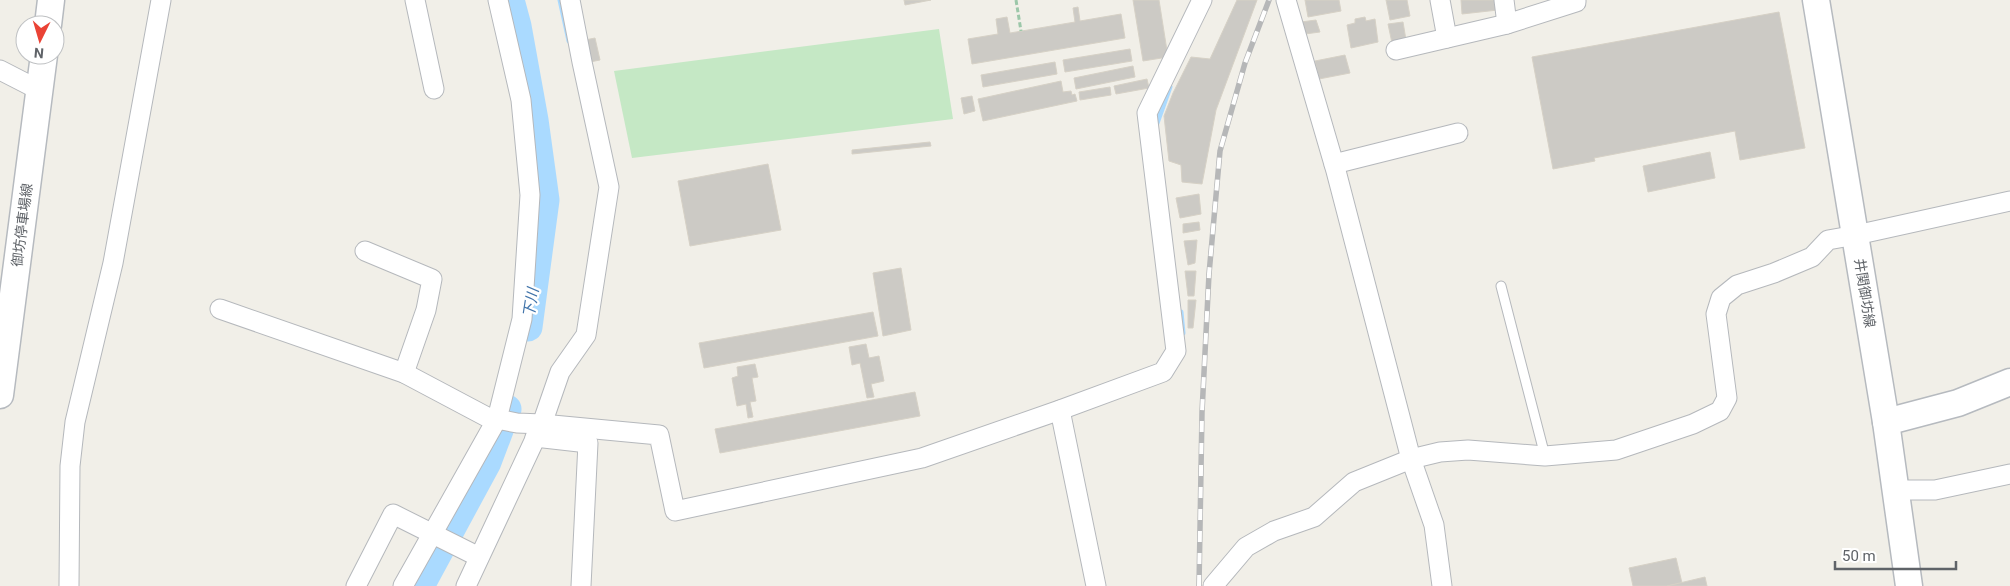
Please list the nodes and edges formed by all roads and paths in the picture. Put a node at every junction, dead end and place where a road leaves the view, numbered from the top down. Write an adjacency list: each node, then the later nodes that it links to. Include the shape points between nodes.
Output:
1 (51, 0): 13 (main road)
2 (161, 0): 42 (street, via 113,263 75,422 70,466)
3 (415, 0): 20 (street)
4 (498, 0): 33 (street, via 520,100 530,195 522,319)
5 (570, 0): 35 (street, via 609,186 586,335 560,372)
6 (1016, 0): 15 (path)
7 (1202, 0): 32 (street, via 1147,113 1176,351 1162,372)
8 (1286, 0): 23 (street)
9 (1440, 0): 16 (street)
10 (1504, 0): 14 (street)
11 (1576, 0): 14 (street)
12 (1818, 0): 25 (main road, 井関御坊線)
13 (49, 15)
14 (1507, 24): 16 (street)
15 (1021, 31)
16 (1447, 38): 17 (street)
17 (1396, 50)
18 (43, 65): 21 (main road, 御坊停車場線)
19 (3, 78): 21 (street)
20 (434, 89)
21 (39, 90): 31 (main road, 御坊停車場線)
22 (1458, 133): 23 (street)
23 (1334, 164): 37 (street)
24 (2010, 201): 25 (street)
25 (1856, 236): 34 (main road, 井関御坊線); 36 (street, via 1828,240 1812,257 1737,286 1722,298 1716,314 1727,398 1720,412 1616,450)
26 (365, 252): 29 (street, via 432,279 426,310)
27 (1501, 286): 36 (lane)
28 (220, 309): 29 (street)
29 (404, 373): 33 (street, via 487,417)
30 (2010, 382): 34 (main road, via 1958,403)
31 (0, 395)
32 (1060, 410): 35 (street, via 922,458 675,512 659,435); 47 (street)
33 (497, 419): 35 (street); 40 (street)
34 (1886, 422): 39 (main road, 井関御坊線)
35 (539, 430): 41 (street); 46 (street, via 588,443)
36 (1545, 456): 37 (street, via 1468,450)
37 (1411, 459): 48 (street, via 1354,482 1314,517 1274,531 1246,547); 49 (street, via 1434,525)
38 (2010, 474): 39 (street, via 1935,490)
39 (1895, 490): 50 (main road, 井関御坊線)
40 (432, 533): 41 (street); 43 (street, via 394,514); 44 (street)
41 (479, 557): 45 (street)
42 (68, 586)
43 (356, 586)
44 (403, 586)
45 (466, 586)
46 (580, 586)
47 (1096, 586)
48 (1213, 586)
49 (1442, 586)
50 (1909, 586)

